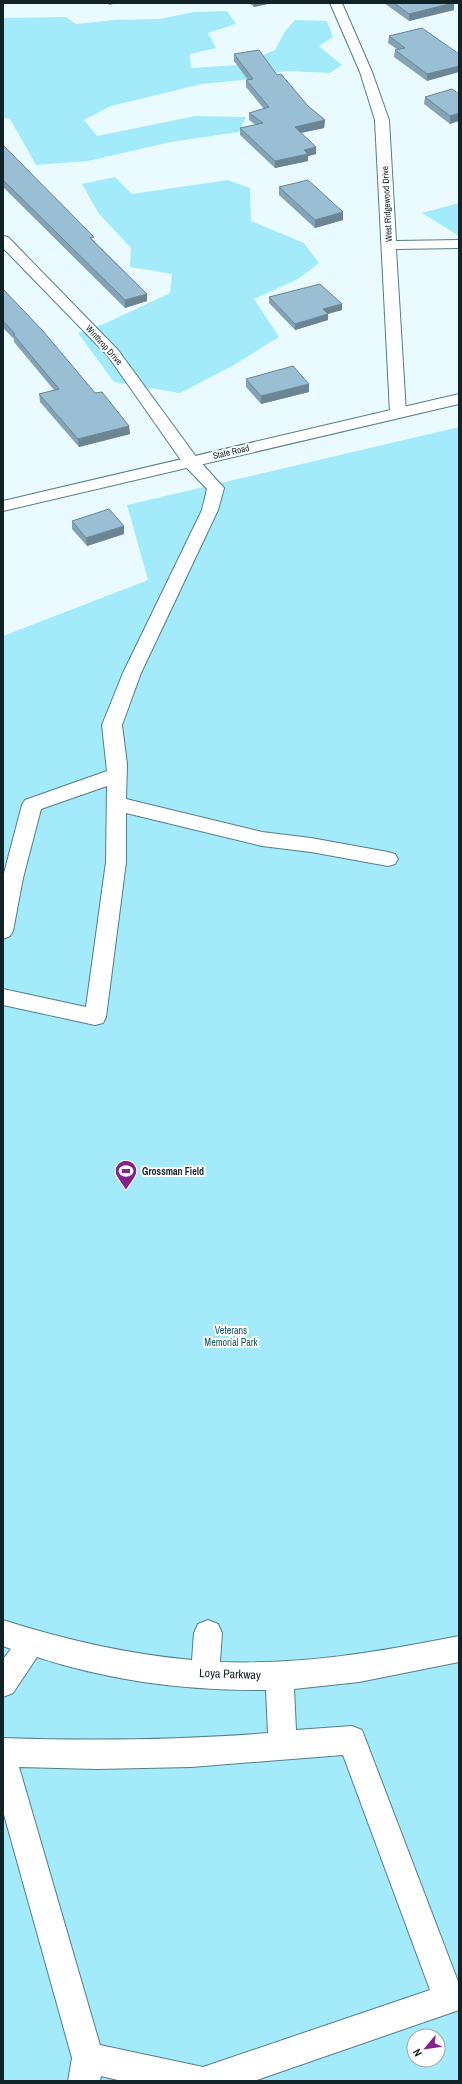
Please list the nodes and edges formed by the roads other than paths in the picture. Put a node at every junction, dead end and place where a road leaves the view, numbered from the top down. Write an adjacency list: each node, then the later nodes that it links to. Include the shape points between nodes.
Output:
1 (336, 3): 4 (street, West Ridgewood Drive, via 366,72 382,120)
2 (3, 240): 7 (street, Winthrop Drive, via 113,353)
3 (459, 244): 4 (street)
4 (388, 245): 6 (street, West Ridgewood Drive)
5 (459, 399): 6 (street, State Road)
6 (398, 413): 7 (street, State Road)
7 (192, 462): 8 (street, State Road); 9 (street, Winthrop Drive, via 216,488 210,510 132,673 112,725)
8 (3, 506)
9 (117, 775): 10 (street); 12 (street, via 32,805 13,878)
10 (116, 804): 11 (street, via 262,839); 13 (street, via 116,862 95,1017)
11 (388, 859)
12 (3, 931)
13 (3, 997)
14 (3, 1633): 16 (street, Loya Parkway)
15 (208, 1633): 18 (street)
16 (31, 1643): 18 (street, Loya Parkway, via 120,1665); 20 (street)
17 (459, 1649): 19 (street, Loya Parkway, via 369,1667)
18 (205, 1674): 19 (street, Loya Parkway)
19 (279, 1676): 21 (street)
20 (3, 1683)
21 (283, 1745): 22 (street, via 191,1753); 26 (street, via 352,1740 449,1999)
22 (3, 1752)
23 (3, 1760): 24 (street)
24 (86, 2070): 25 (street)
25 (198, 2081)
26 (208, 2081)

